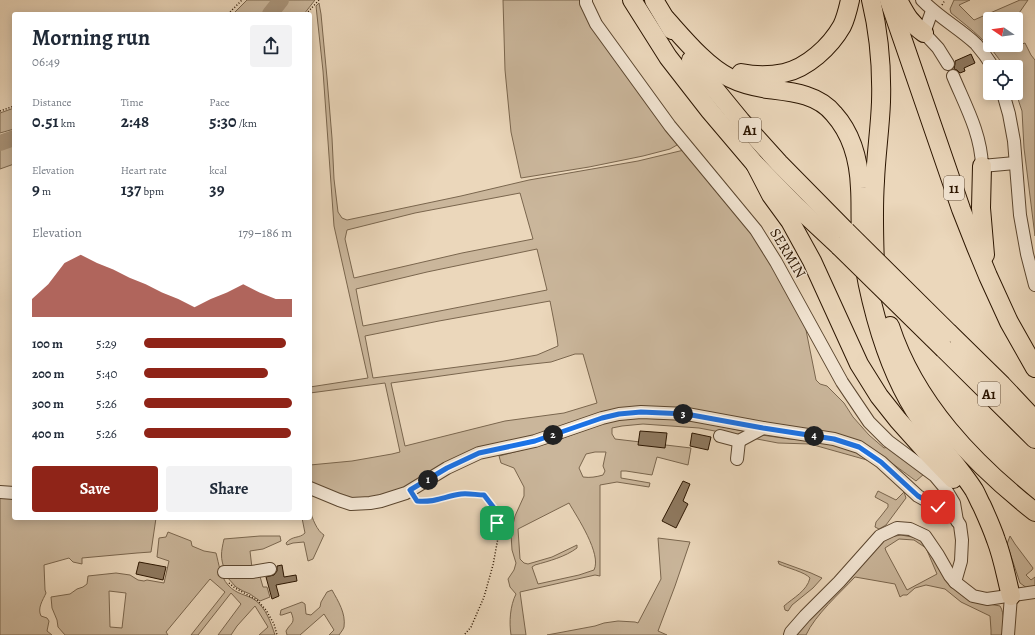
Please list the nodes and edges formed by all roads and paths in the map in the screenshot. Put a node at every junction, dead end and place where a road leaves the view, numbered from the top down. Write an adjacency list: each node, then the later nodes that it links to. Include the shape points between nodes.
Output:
1 (242, 0): 12 (path)
2 (319, 0): 13 (path)
3 (586, 0): 43 (street, SERMIN, via 596,24 670,126 756,230 842,382 869,422 888,441 935,476 954,503)
4 (632, 0): 23 (highway, A1, via 668,57)
5 (654, 0): 14 (highway, A1)
6 (850, 0): 16 (highway, via 842,26 824,50 798,68 785,73 769,76 738,73 722,66)
7 (871, 0): 41 (highway, via 881,76 875,180 876,272 894,338 918,388 949,430 1000,483)
8 (889, 0): 27 (highway, 11, via 961,209)
9 (898, 0): 15 (highway, via 914,26)
10 (922, 0): 11 (street)
11 (932, 11): 15 (street); 17 (street, via 976,45)
12 (230, 12)
13 (308, 12)
14 (666, 19): 16 (highway); 26 (highway, A1, via 689,58)
15 (924, 33): 18 (street)
16 (684, 39): 42 (highway, via 712,67 730,78 767,89 802,94 819,101 834,112 842,124 852,143 857,166 863,262 868,288 891,364 920,420 974,490)
17 (989, 60)
18 (948, 64)
19 (953, 76): 25 (street, via 975,129)
20 (1005, 100): 24 (street, via 1014,142)
21 (12, 107): 22 (path)
22 (0, 111)
23 (755, 164): 26 (highway, A1, via 796,205); 42 (highway, via 812,261 859,364 880,396 918,443)
24 (1015, 164): 25 (street); 28 (street, via 1026,254)
25 (982, 166): 27 (highway, via 981,208)
26 (843, 239): 29 (highway, A1, bridge)
27 (988, 276): 30 (highway, 11, via 1009,322)
28 (1035, 284)
29 (946, 341): 31 (highway, A1, via 1002,385); 34 (highway, A1)
30 (1035, 368)
31 (1035, 420)
32 (763, 428): 35 (street); 38 (street, via 686,414 619,414 535,441 479,453); 43 (street, via 834,439 859,447 881,462 918,496 954,516)
33 (720, 436): 35 (street)
34 (1035, 439)
35 (739, 441): 36 (street)
36 (737, 459)
37 (312, 489): 38 (street, via 351,504 381,502)
38 (410, 490): 50 (path, via 417,501 424,502 462,494 484,495 494,508 498,538 493,566 471,627)
39 (0, 492): 40 (street)
40 (12, 494)
41 (1035, 512)
42 (986, 515): 48 (highway, via 997,541)
43 (957, 521): 46 (street, SERMIN, via 962,540 961,561)
44 (270, 569): 45 (street)
45 (224, 572): 49 (path, via 229,583 257,600 266,610)
46 (955, 582): 48 (street, via 973,596 987,599); 51 (street, via 925,536 910,529 897,528 880,536)
47 (1035, 592): 48 (street)
48 (1011, 596): 52 (street)
49 (277, 635)
50 (464, 635)
51 (790, 635)
52 (1008, 635)

